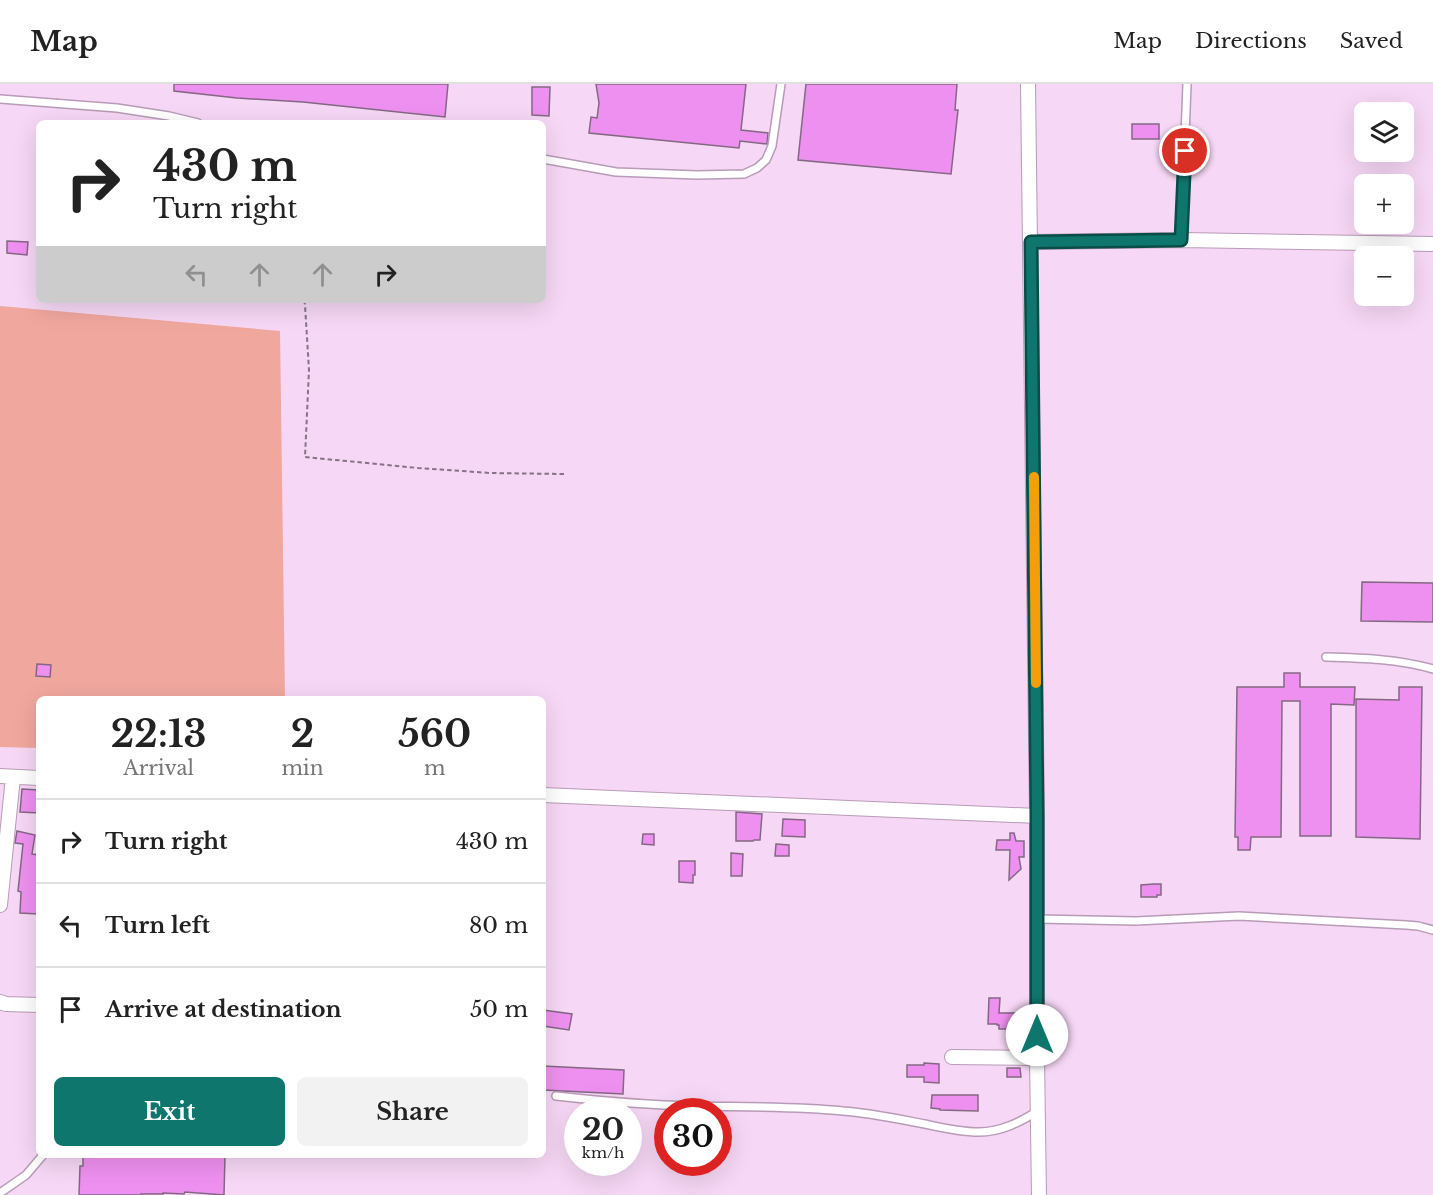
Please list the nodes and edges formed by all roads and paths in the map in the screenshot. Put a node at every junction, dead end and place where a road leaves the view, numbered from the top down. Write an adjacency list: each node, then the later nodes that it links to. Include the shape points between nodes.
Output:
1 (781, 84): 6 (lane, via 772,146 766,160 744,174 616,171)
2 (1028, 84): 8 (street)
3 (1187, 84): 7 (lane)
4 (0, 99): 5 (lane, via 117,108)
5 (186, 120)
6 (546, 159)
7 (1181, 240): 8 (street); 9 (street)
8 (1031, 242): 17 (street)
9 (1433, 244)
10 (305, 303): 11 (path, via 309,370 305,457 478,472)
11 (564, 474)
12 (1326, 657): 13 (lane, via 1393,660)
13 (1433, 669)
14 (7, 777): 15 (street); 18 (street)
15 (36, 778)
16 (546, 795): 17 (street)
17 (1037, 816): 19 (street)
18 (0, 905)
19 (1038, 919): 20 (lane, via 1136,921 1257,916); 24 (street)
20 (1433, 930)
21 (0, 1002): 22 (street)
22 (36, 1005)
23 (952, 1057): 24 (street)
24 (1037, 1058): 26 (street)
25 (556, 1096): 26 (lane, via 843,1111 981,1132 1002,1129)
26 (1038, 1111): 29 (street)
27 (40, 1158): 28 (lane, via 26,1175)
28 (0, 1193)
29 (1039, 1195)

